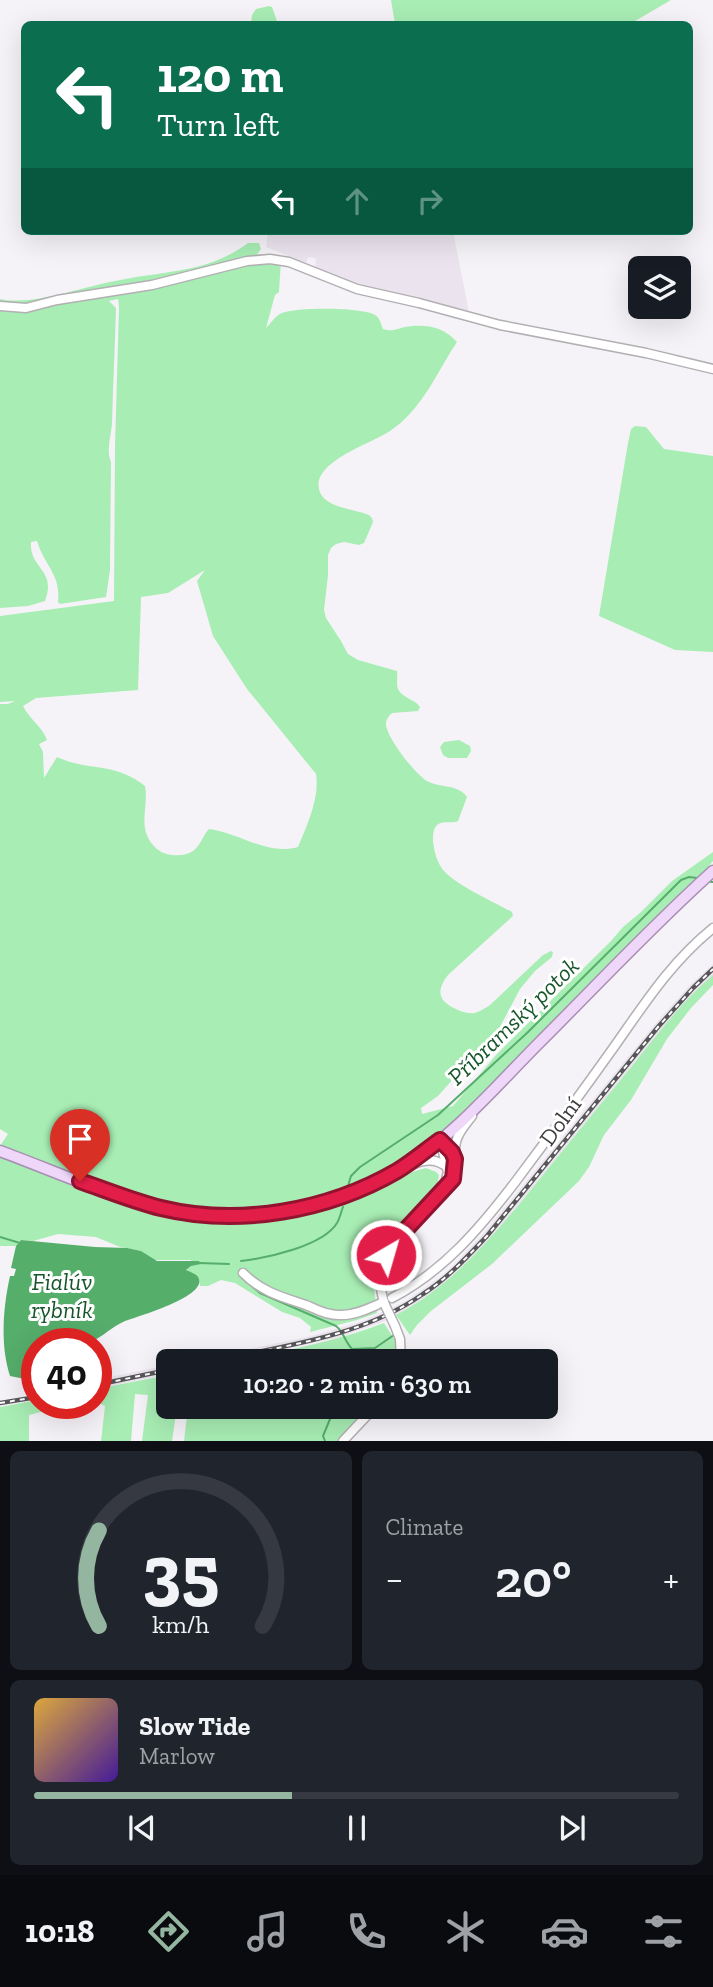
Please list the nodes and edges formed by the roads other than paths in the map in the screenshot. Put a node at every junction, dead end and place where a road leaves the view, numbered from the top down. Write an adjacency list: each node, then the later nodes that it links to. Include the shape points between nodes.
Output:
1 (0, 306): 2 (street, via 26,308 270,259 357,289 500,325)
2 (713, 369)
3 (713, 871): 5 (main road)
4 (713, 928): 13 (street, Dolní, via 666,975 466,1242 425,1278)
5 (486, 1097): 6 (main road); 8 (street, via 458,1136)
6 (440, 1140): 8 (street); 9 (street); 10 (main road)
7 (0, 1151): 10 (main road, via 127,1198 210,1216 298,1209)
8 (455, 1159): 11 (street, via 453,1179)
9 (447, 1167): 10 (street, via 425,1160); 11 (street)
10 (395, 1172)
11 (441, 1193): 13 (street, via 386,1255 380,1284)
12 (243, 1273): 13 (street, Dolní, via 276,1296 330,1314 344,1315)
13 (387, 1301): 14 (street, bridge)
14 (400, 1349)
15 (364, 1419): 16 (street)
16 (343, 1441)

